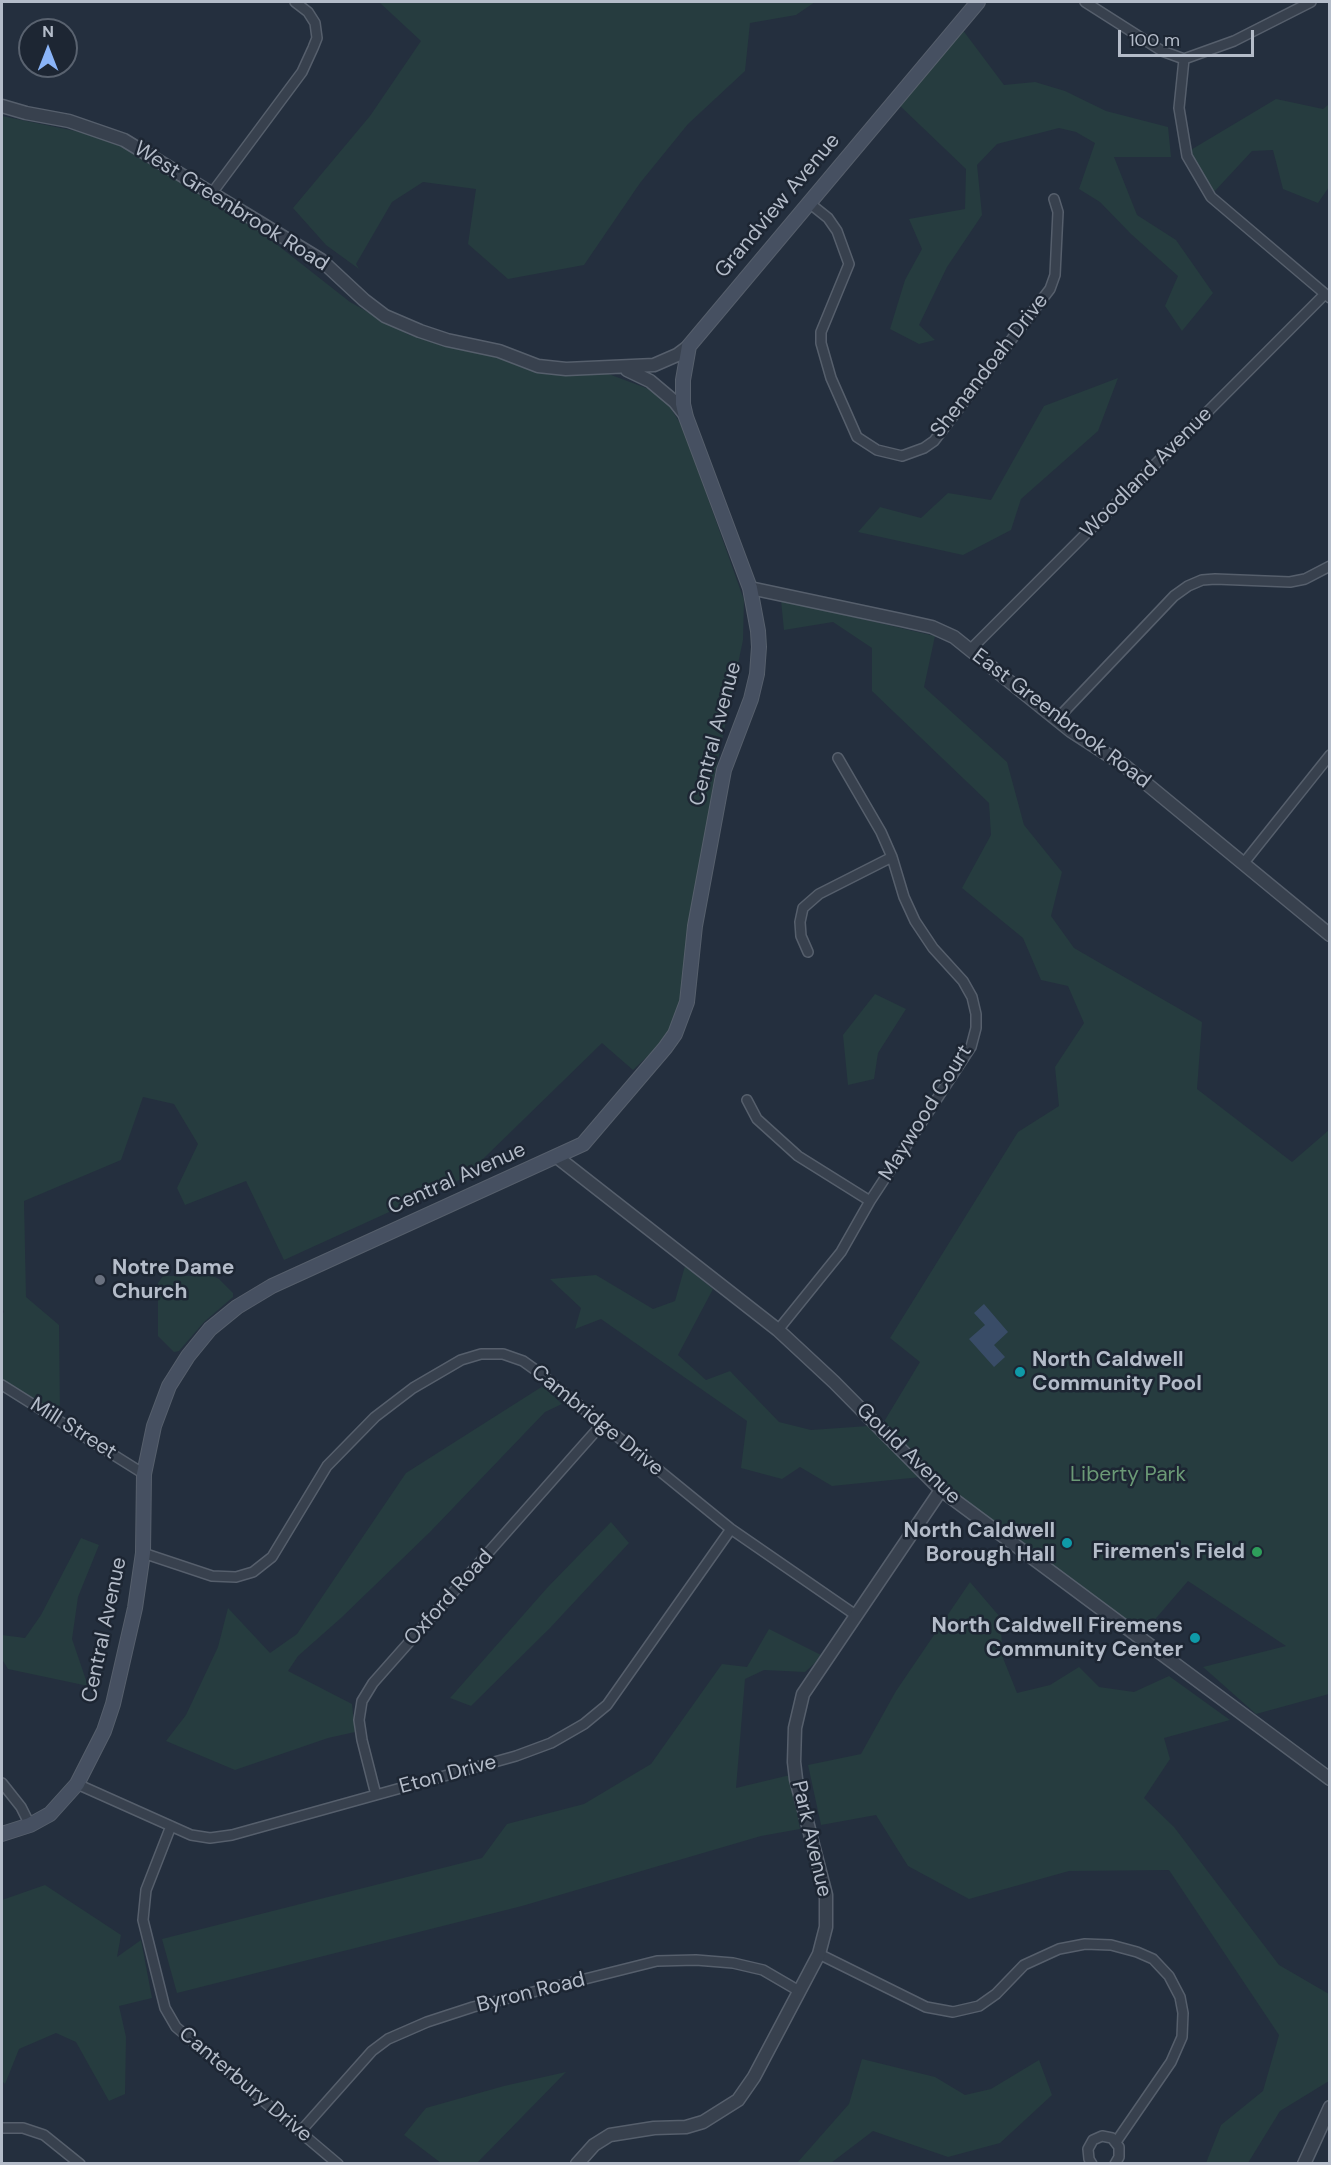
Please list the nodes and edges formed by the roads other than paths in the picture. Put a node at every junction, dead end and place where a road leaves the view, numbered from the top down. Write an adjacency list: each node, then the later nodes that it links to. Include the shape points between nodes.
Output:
1 (295, 2): 7 (street, via 315,23 313,48 302,72)
2 (978, 2): 9 (main road, Grandview Avenue)
3 (1085, 2): 5 (street, via 1162,51)
4 (1311, 2): 5 (street, via 1234,41)
5 (1184, 59): 10 (street, via 1179,108 1187,156 1211,197)
6 (2, 106): 7 (street, West Greenbrook Road, via 113,135)
7 (212, 193): 12 (street, West Greenbrook Road, via 321,260 374,309 400,323 538,366)
8 (1054, 199): 9 (street, Shenandoah Drive, via 1058,212 1050,289 934,441 902,456 877,450 857,437 831,378 821,332 849,264 828,218)
9 (808, 201): 11 (main road, Grandview Avenue)
10 (1327, 296): 17 (street, Woodland Avenue)
11 (689, 346): 12 (street, West Greenbrook Road, via 654,365); 13 (main road, Grandview Avenue, via 682,391)
12 (621, 368): 13 (street, via 650,381)
13 (686, 417): 14 (main road, Grandview Avenue)
14 (704, 463): 16 (main road, Central Avenue)
15 (1329, 566): 18 (street, via 1290,582 1215,579 1188,586 1174,596)
16 (750, 588): 17 (street, East Greenbrook Road, via 932,627); 26 (main road, Central Avenue, via 758,631 757,675 724,770 682,1018 665,1048 583,1144)
17 (970, 650): 18 (street, East Greenbrook Road)
18 (1057, 720): 22 (street, East Greenbrook Road, via 1125,766)
19 (1329, 755): 22 (street)
20 (838, 758): 21 (street, Maywood Court)
21 (892, 857): 24 (street, via 819,894 803,908 801,936); 27 (street, Maywood Court, via 915,921 972,997 976,1028 971,1047)
22 (1243, 864): 23 (street, East Greenbrook Road)
23 (1329, 936)
24 (808, 952)
25 (747, 1100): 27 (street, via 757,1119 798,1156)
26 (557, 1157): 28 (street, Gould Avenue); 31 (main road, Central Avenue, via 272,1286 237,1307 210,1329 169,1386 154,1426)
27 (870, 1201): 28 (street, Maywood Court, via 841,1252)
28 (778, 1330): 32 (street, Gould Avenue)
29 (2, 1385): 31 (street, Mill Street)
30 (602, 1424): 33 (street, Cambridge Drive); 34 (street, Cambridge Drive, via 523,1361 503,1354 474,1355 413,1388 350,1440 327,1466 272,1557 253,1572 218,1577); 39 (street, Oxford Road, via 373,1683 362,1701 359,1720)
31 (144, 1474): 34 (main road, Central Avenue)
32 (941, 1490): 35 (street, Park Avenue); 36 (street, Gould Avenue)
33 (731, 1529): 35 (street, Cambridge Drive); 39 (street, Eton Drive, via 607,1705 584,1724 551,1743 516,1756)
34 (143, 1553): 38 (main road, Central Avenue, via 129,1641 113,1704)
35 (857, 1616): 43 (street, Park Avenue, via 803,1694 795,1728 796,1779 827,1906)
36 (1329, 1779)
37 (2, 1783): 40 (street)
38 (77, 1784): 40 (main road, Central Avenue, via 50,1814); 41 (street, Eton Drive)
39 (376, 1795): 41 (street, Eton Drive, via 232,1835 210,1838)
40 (30, 1825): 42 (main road, Central Avenue)
41 (171, 1827): 47 (street, Canterbury Drive, via 146,1890 143,1920 165,2008 176,2027)
42 (2, 1834)
43 (819, 1954): 44 (street, Park Avenue); 48 (street, via 926,2007 953,2012 979,2006 1024,1965 1059,1949 1111,1945 1153,1959 1169,1976 1180,1997 1182,2037 1171,2062)
44 (799, 1991): 47 (street, Byron Road, via 763,1970 733,1963 657,1961 473,2007 388,2038); 51 (street, Park Avenue, via 738,2100 704,2122 686,2127 610,2135)
45 (1329, 2107): 54 (street)
46 (2, 2128): 49 (street, via 23,2128 44,2135)
47 (300, 2132): 50 (street, Canterbury Drive)
48 (1116, 2142): 52 (street, via 1107,2137 1093,2140 1088,2149); 53 (street, via 1120,2152)
49 (80, 2163)
50 (338, 2163)
51 (577, 2163)
52 (1092, 2163)
53 (1115, 2163)
54 (1304, 2163)

